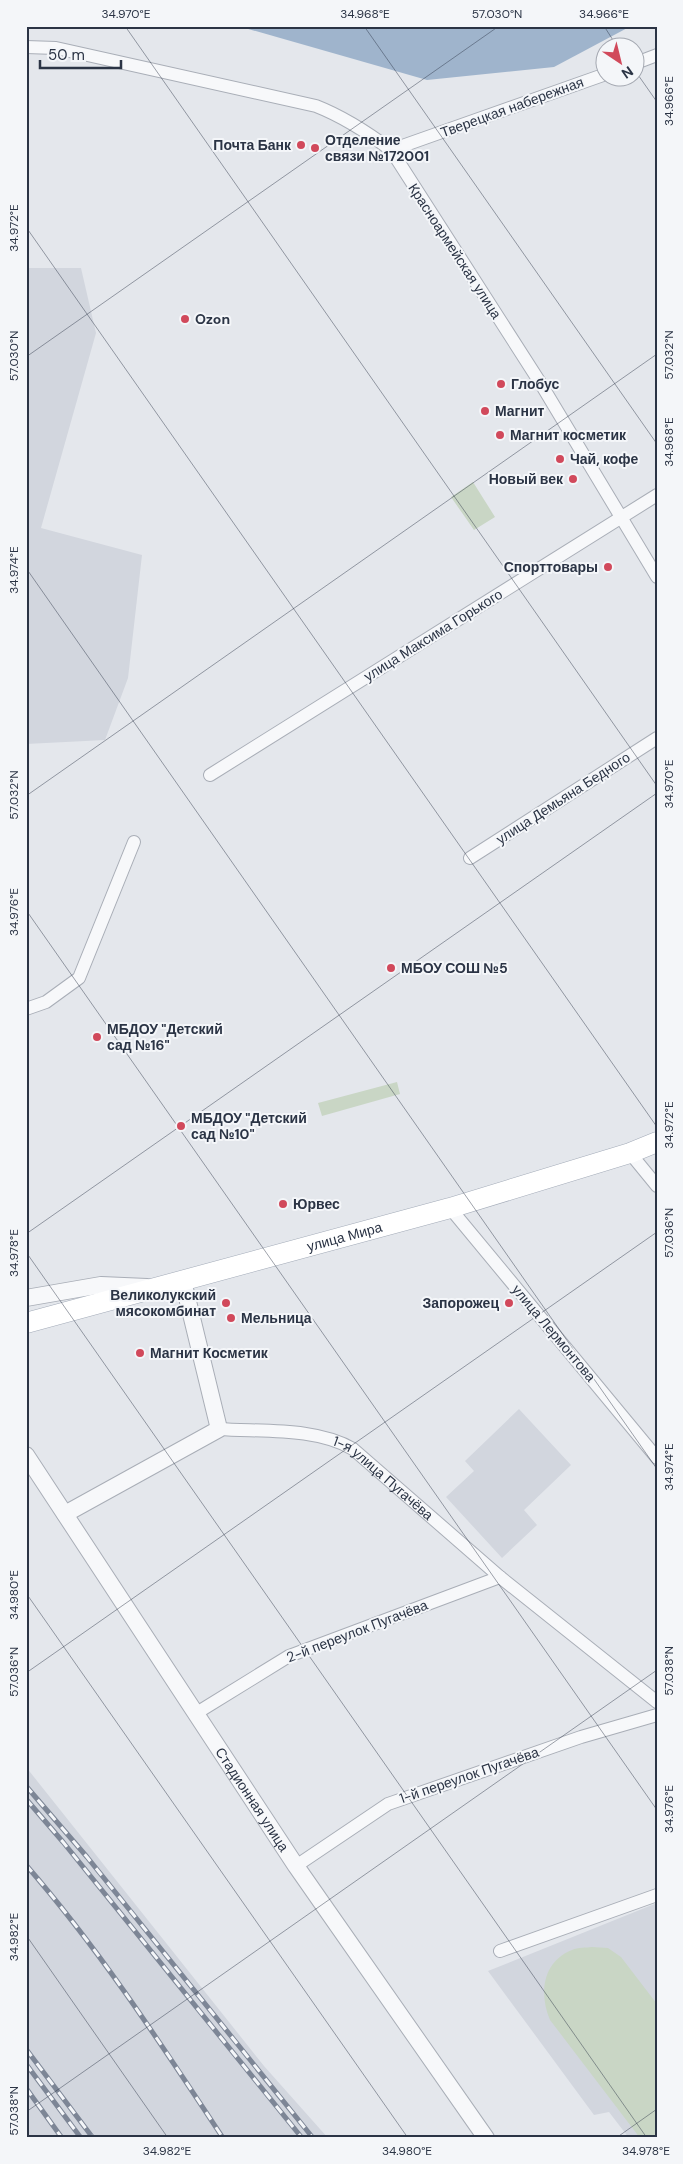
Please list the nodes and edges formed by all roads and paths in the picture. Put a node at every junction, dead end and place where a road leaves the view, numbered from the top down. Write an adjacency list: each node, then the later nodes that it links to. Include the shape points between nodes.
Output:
1 (26, 47): 3 (street, Красноармейская улица, via 56,48 316,106 334,112 367,131)
2 (596, 78): 3 (street, Тверецкая набережная)
3 (391, 150): 5 (street, Красноармейская улица, via 541,384)
4 (657, 495): 5 (street, улица Максима Горького)
5 (621, 518): 6 (street, Красноармейская улица); 8 (street, улица Максима Горького)
6 (657, 577)
7 (657, 738): 10 (street, улица Демьяна Бедного)
8 (210, 775)
9 (134, 842): 11 (street, via 80,978 46,1002)
10 (470, 858)
11 (26, 1009)
12 (657, 1142): 13 (main road, улица Мира)
13 (630, 1153): 14 (street); 15 (main road, улица Мира)
14 (657, 1186)
15 (450, 1208): 16 (main road, улица Мира); 22 (street, улица Лермонтова)
16 (183, 1281): 17 (main road, улица Мира); 20 (street)
17 (157, 1288): 18 (street, улица Мира, via 101,1285); 19 (main road)
18 (26, 1298)
19 (26, 1323)
20 (218, 1429): 23 (street); 24 (street, 1-я улица Пугачёва, via 310,1434 345,1444)
21 (26, 1455): 23 (street, Стадионная улица)
22 (657, 1458)
23 (65, 1514): 26 (street, Стадионная улица)
24 (500, 1577): 25 (street, 1-я улица Пугачёва); 26 (street, 2-й переулок Пугачёва, via 289,1656)
25 (657, 1702)
26 (195, 1714): 28 (street, Стадионная улица)
27 (657, 1715): 28 (street, 1-й переулок Пугачёва, via 580,1737 388,1804)
28 (296, 1866): 31 (street, Стадионная улица)
29 (657, 1895): 30 (street)
30 (500, 1951)
31 (486, 2138)

